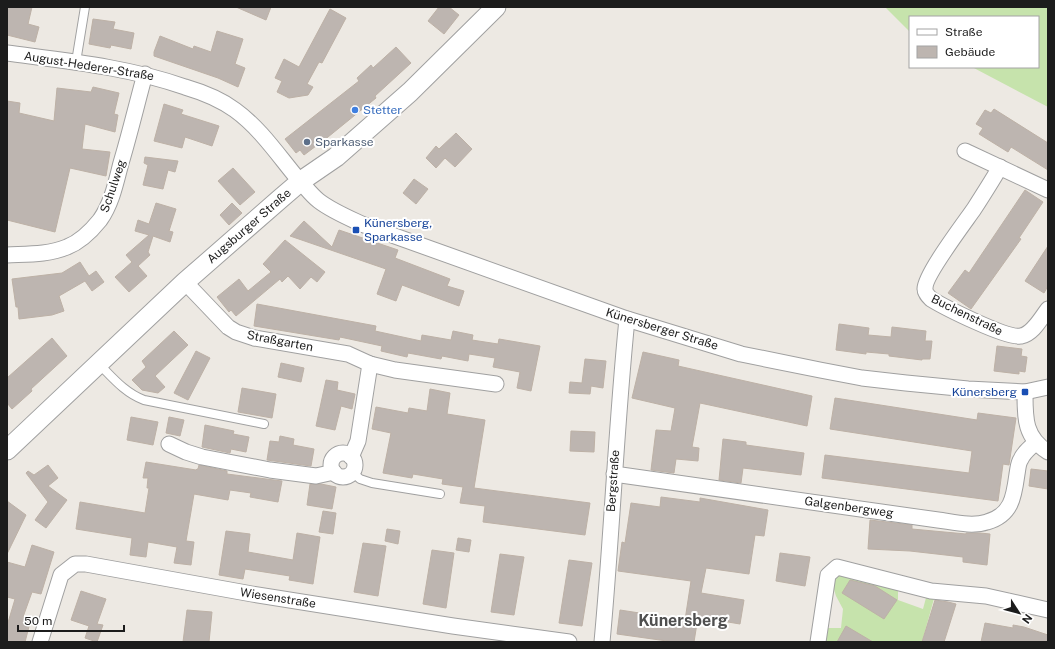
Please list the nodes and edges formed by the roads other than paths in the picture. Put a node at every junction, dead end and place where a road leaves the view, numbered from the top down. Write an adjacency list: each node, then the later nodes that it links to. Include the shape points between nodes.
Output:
1 (85, 7): 4 (lane)
2 (496, 7): 8 (street, Augsburger Straße, via 410,92 336,157)
3 (7, 53): 4 (street, August-Hederer-Straße)
4 (76, 62): 5 (street, August-Hederer-Straße)
5 (145, 74): 8 (street, August-Hederer-Straße, via 198,91 235,110 255,128); 10 (street, Schulweg, via 116,180 100,220 90,231 69,246 39,254)
6 (965, 151): 7 (street)
7 (1000, 167): 9 (street); 12 (street, Buchenstraße, via 934,266 926,282 926,294 931,299 982,324 1014,336 1032,330)
8 (301, 181): 11 (street, Augsburger Straße); 13 (street, Künersberger Straße, via 318,201 364,225)
9 (1048, 190)
10 (7, 255)
11 (185, 282): 14 (street, Augsburger Straße); 15 (street, Straßgarten, via 236,332 254,338 348,354)
12 (1048, 309)
13 (627, 320): 18 (street, Künersberger Straße, via 741,354 862,378); 27 (street, Bergstraße)
14 (98, 363): 19 (lane, via 135,397); 22 (street, Augsburger Straße)
15 (370, 364): 16 (street, Straßgarten); 24 (street, via 358,441)
16 (496, 384)
17 (1048, 387): 18 (street, Künersberger Straße)
18 (1025, 392): 20 (street, via 1026,418 1029,431)
19 (264, 424)
20 (1036, 443): 23 (street); 27 (street, Galgenbergweg, via 1020,460 1014,496 1009,508 986,522 973,524)
21 (169, 444): 25 (street, via 202,457 270,470 316,476)
22 (7, 450)
23 (1048, 452)
24 (351, 457): 25 (street, via 344,453 336,455 331,465); 26 (street, via 354,461)
25 (334, 472): 26 (street, via 343,477)
26 (352, 472): 28 (lane, via 372,484)
27 (614, 474): 32 (street, Bergstraße)
28 (440, 494)
29 (1048, 610): 33 (street, via 986,596 931,591 837,567 828,575)
30 (40, 642): 31 (street, Wiesenstraße, via 61,575 75,564 453,626)
31 (569, 642)
32 (602, 642)
33 (818, 642)

